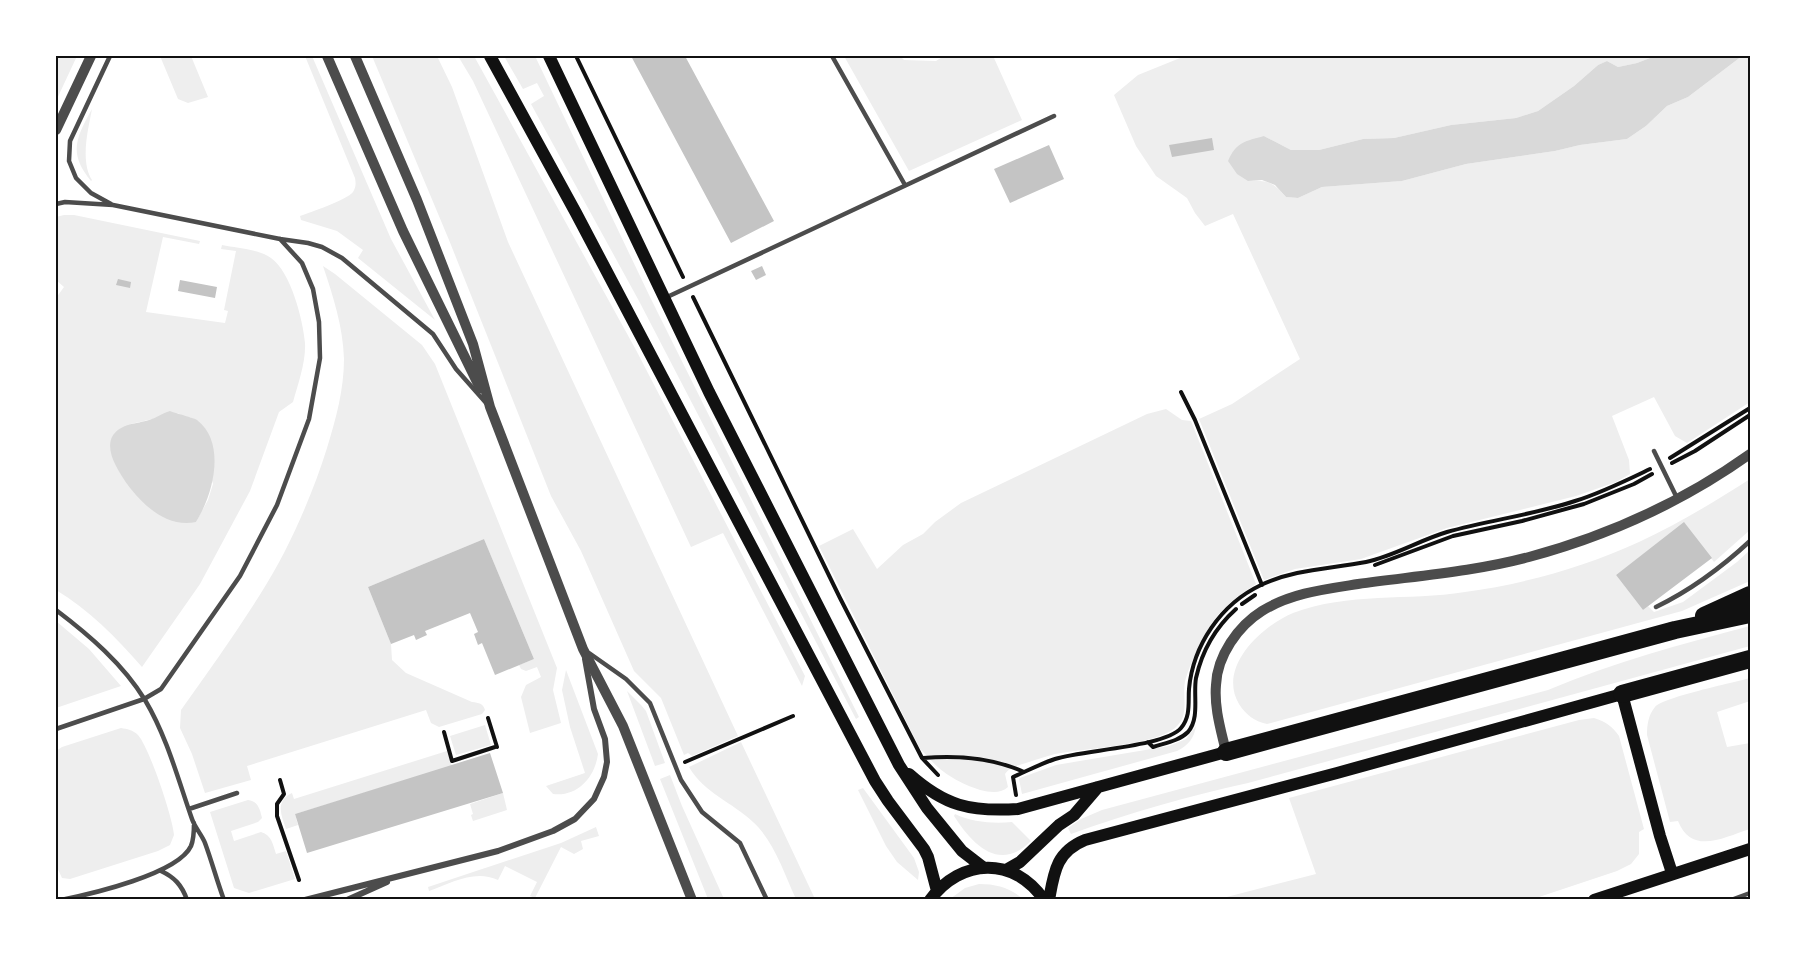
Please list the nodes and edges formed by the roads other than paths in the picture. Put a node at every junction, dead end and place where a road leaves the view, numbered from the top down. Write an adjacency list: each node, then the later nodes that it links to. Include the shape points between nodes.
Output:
1 (91, 56): 9 (street)
2 (110, 56): 12 (lane, via 70,141 69,160 76,178 91,193)
3 (327, 56): 15 (street, via 403,231)
4 (355, 56): 15 (street, via 474,344)
5 (490, 56): 43 (main road, via 875,781 924,849)
6 (549, 56): 14 (main road)
7 (832, 56): 10 (lane)
8 (1054, 116): 10 (lane)
9 (56, 130)
10 (905, 185): 14 (lane)
11 (56, 204): 12 (lane)
12 (113, 205): 13 (lane)
13 (280, 239): 15 (lane, via 322,247 342,258 433,334 456,369); 28 (lane, via 302,263 313,289 319,322 320,358 309,420 277,505 240,576 161,689)
14 (664, 298): 31 (main road)
15 (490, 407): 25 (street)
16 (1654, 451): 18 (lane)
17 (1750, 454): 18 (street)
18 (1677, 498): 30 (street, via 1606,532 1528,557 1324,589 1263,610 1231,642 1218,670 1216,700)
19 (1750, 541): 21 (lane, via 1679,596)
20 (1750, 595): 24 (highway)
21 (1656, 607)
22 (56, 610): 28 (lane, via 99,645)
23 (1750, 614): 24 (highway)
24 (1676, 630): 30 (highway)
25 (583, 650): 41 (street, via 594,709 607,750 604,777 594,799 575,819 553,831 498,851); 49 (street, via 623,726); 50 (lane, via 626,680 650,703 681,780 702,812 741,843)
26 (1750, 659): 27 (highway)
27 (1622, 694): 40 (main road); 52 (main road, via 1085,840 1062,857)
28 (144, 699): 29 (lane); 34 (lane, via 160,730)
29 (56, 729)
30 (1226, 752): 32 (main road)
31 (899, 765): 32 (main road, via 939,798 966,808 1018,809); 37 (main road, via 962,851)
32 (1099, 786): 38 (main road, via 1074,815)
33 (237, 793): 34 (lane)
34 (189, 809): 35 (lane)
35 (194, 823): 39 (lane, via 190,846 178,861); 46 (lane, via 204,840)
36 (1750, 849): 40 (main road)
37 (984, 868): 38 (main road); 43 (main road, via 956,875)
38 (1006, 870): 51 (main road, via 1030,883)
39 (161, 871): 44 (lane); 45 (lane, via 173,877)
40 (1672, 873): 53 (main road)
41 (404, 874): 47 (street); 48 (street)
42 (1750, 893): 54 (lane)
43 (934, 895)
44 (61, 900)
45 (187, 900)
46 (224, 900)
47 (305, 900)
48 (347, 900)
49 (692, 900)
50 (767, 900)
51 (1044, 900)
52 (1049, 900)
53 (1594, 900)
54 (1731, 900)

